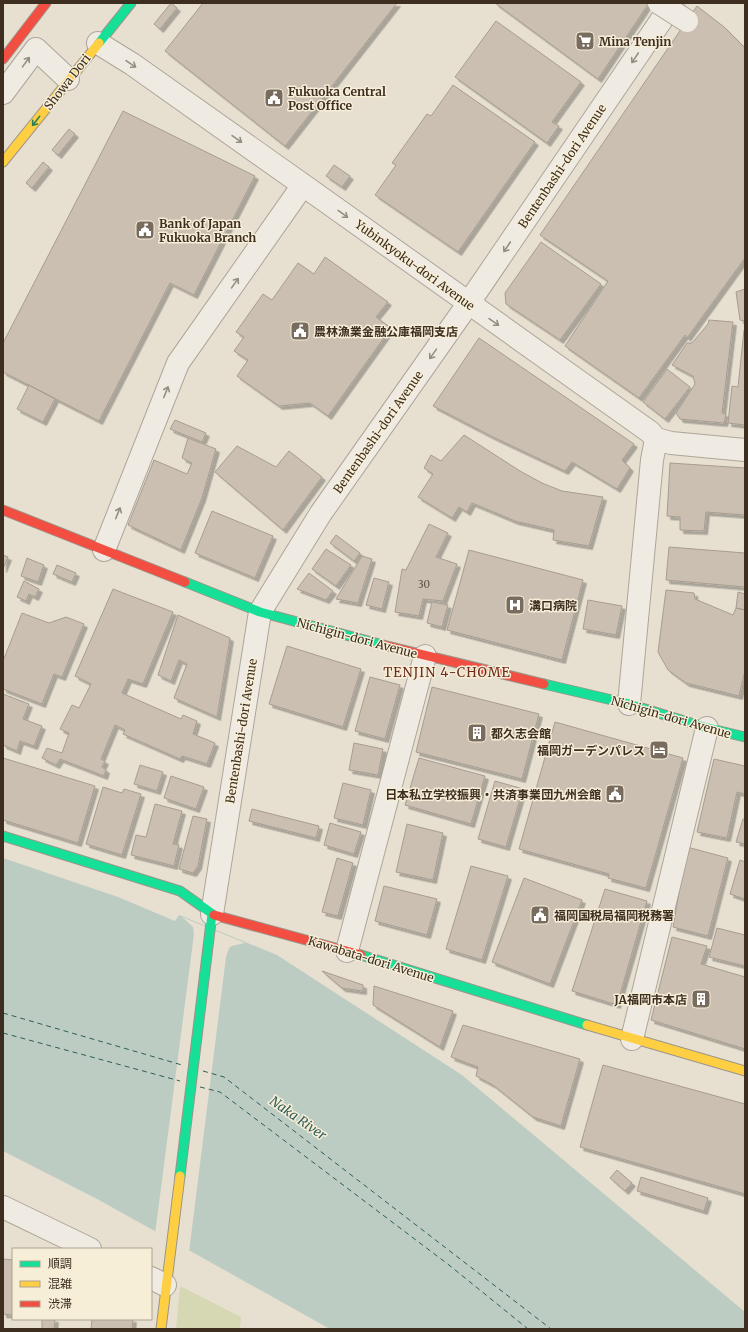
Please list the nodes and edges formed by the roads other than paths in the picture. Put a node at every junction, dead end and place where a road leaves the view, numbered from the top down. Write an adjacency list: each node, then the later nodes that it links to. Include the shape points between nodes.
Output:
1 (131, 3): 6 (street, Showa Dori)
2 (659, 3): 5 (street, bridge)
3 (673, 3): 12 (street, Bentenbashi-dori Avenue, one-way to 12)
4 (44, 4): 7 (street)
5 (687, 21)
6 (98, 43): 8 (street, Showa Dori); 11 (street, Yubinkyoku-dori Avenue, one-way to 11, via 132,64)
7 (3, 59)
8 (68, 79): 9 (street, one-way to 8, via 36,49); 10 (street, Showa Dori, one-way to 10)
9 (3, 94)
10 (3, 162)
11 (303, 185): 12 (street, Yubinkyoku-dori Avenue, one-way to 12); 16 (street, one-way to 11, via 178,363)
12 (468, 304): 13 (street, Yubinkyoku-dori Avenue, one-way to 13, via 650,432); 17 (street, Bentenbashi-dori Avenue, one-way to 17, via 321,513)
13 (656, 439): 14 (street, Yubinkyoku-dori Avenue, via 671,443); 19 (street)
14 (745, 450)
15 (3, 510): 16 (street, Nichigin-dori Avenue)
16 (104, 550): 17 (street, Nichigin-dori Avenue)
17 (260, 612): 18 (street, Nichigin-dori Avenue); 23 (street, Bentenbashi-dori Avenue)
18 (425, 656): 19 (street, Nichigin-dori Avenue); 24 (street)
19 (629, 704): 20 (street, Nichigin-dori Avenue)
20 (708, 728): 21 (street, Nichigin-dori Avenue); 25 (street)
21 (745, 737)
22 (3, 836): 23 (street, Kawabata-dori Avenue, via 180,891)
23 (211, 921): 24 (street, Kawabata-dori Avenue); 29 (street, via 171,1245)
24 (347, 951): 25 (street, Kawabata-dori Avenue)
25 (632, 1039): 26 (street, Kawabata-dori Avenue)
26 (745, 1071)
27 (3, 1207): 28 (street)
28 (88, 1248)
29 (158, 1282): 30 (street)
30 (161, 1329)

